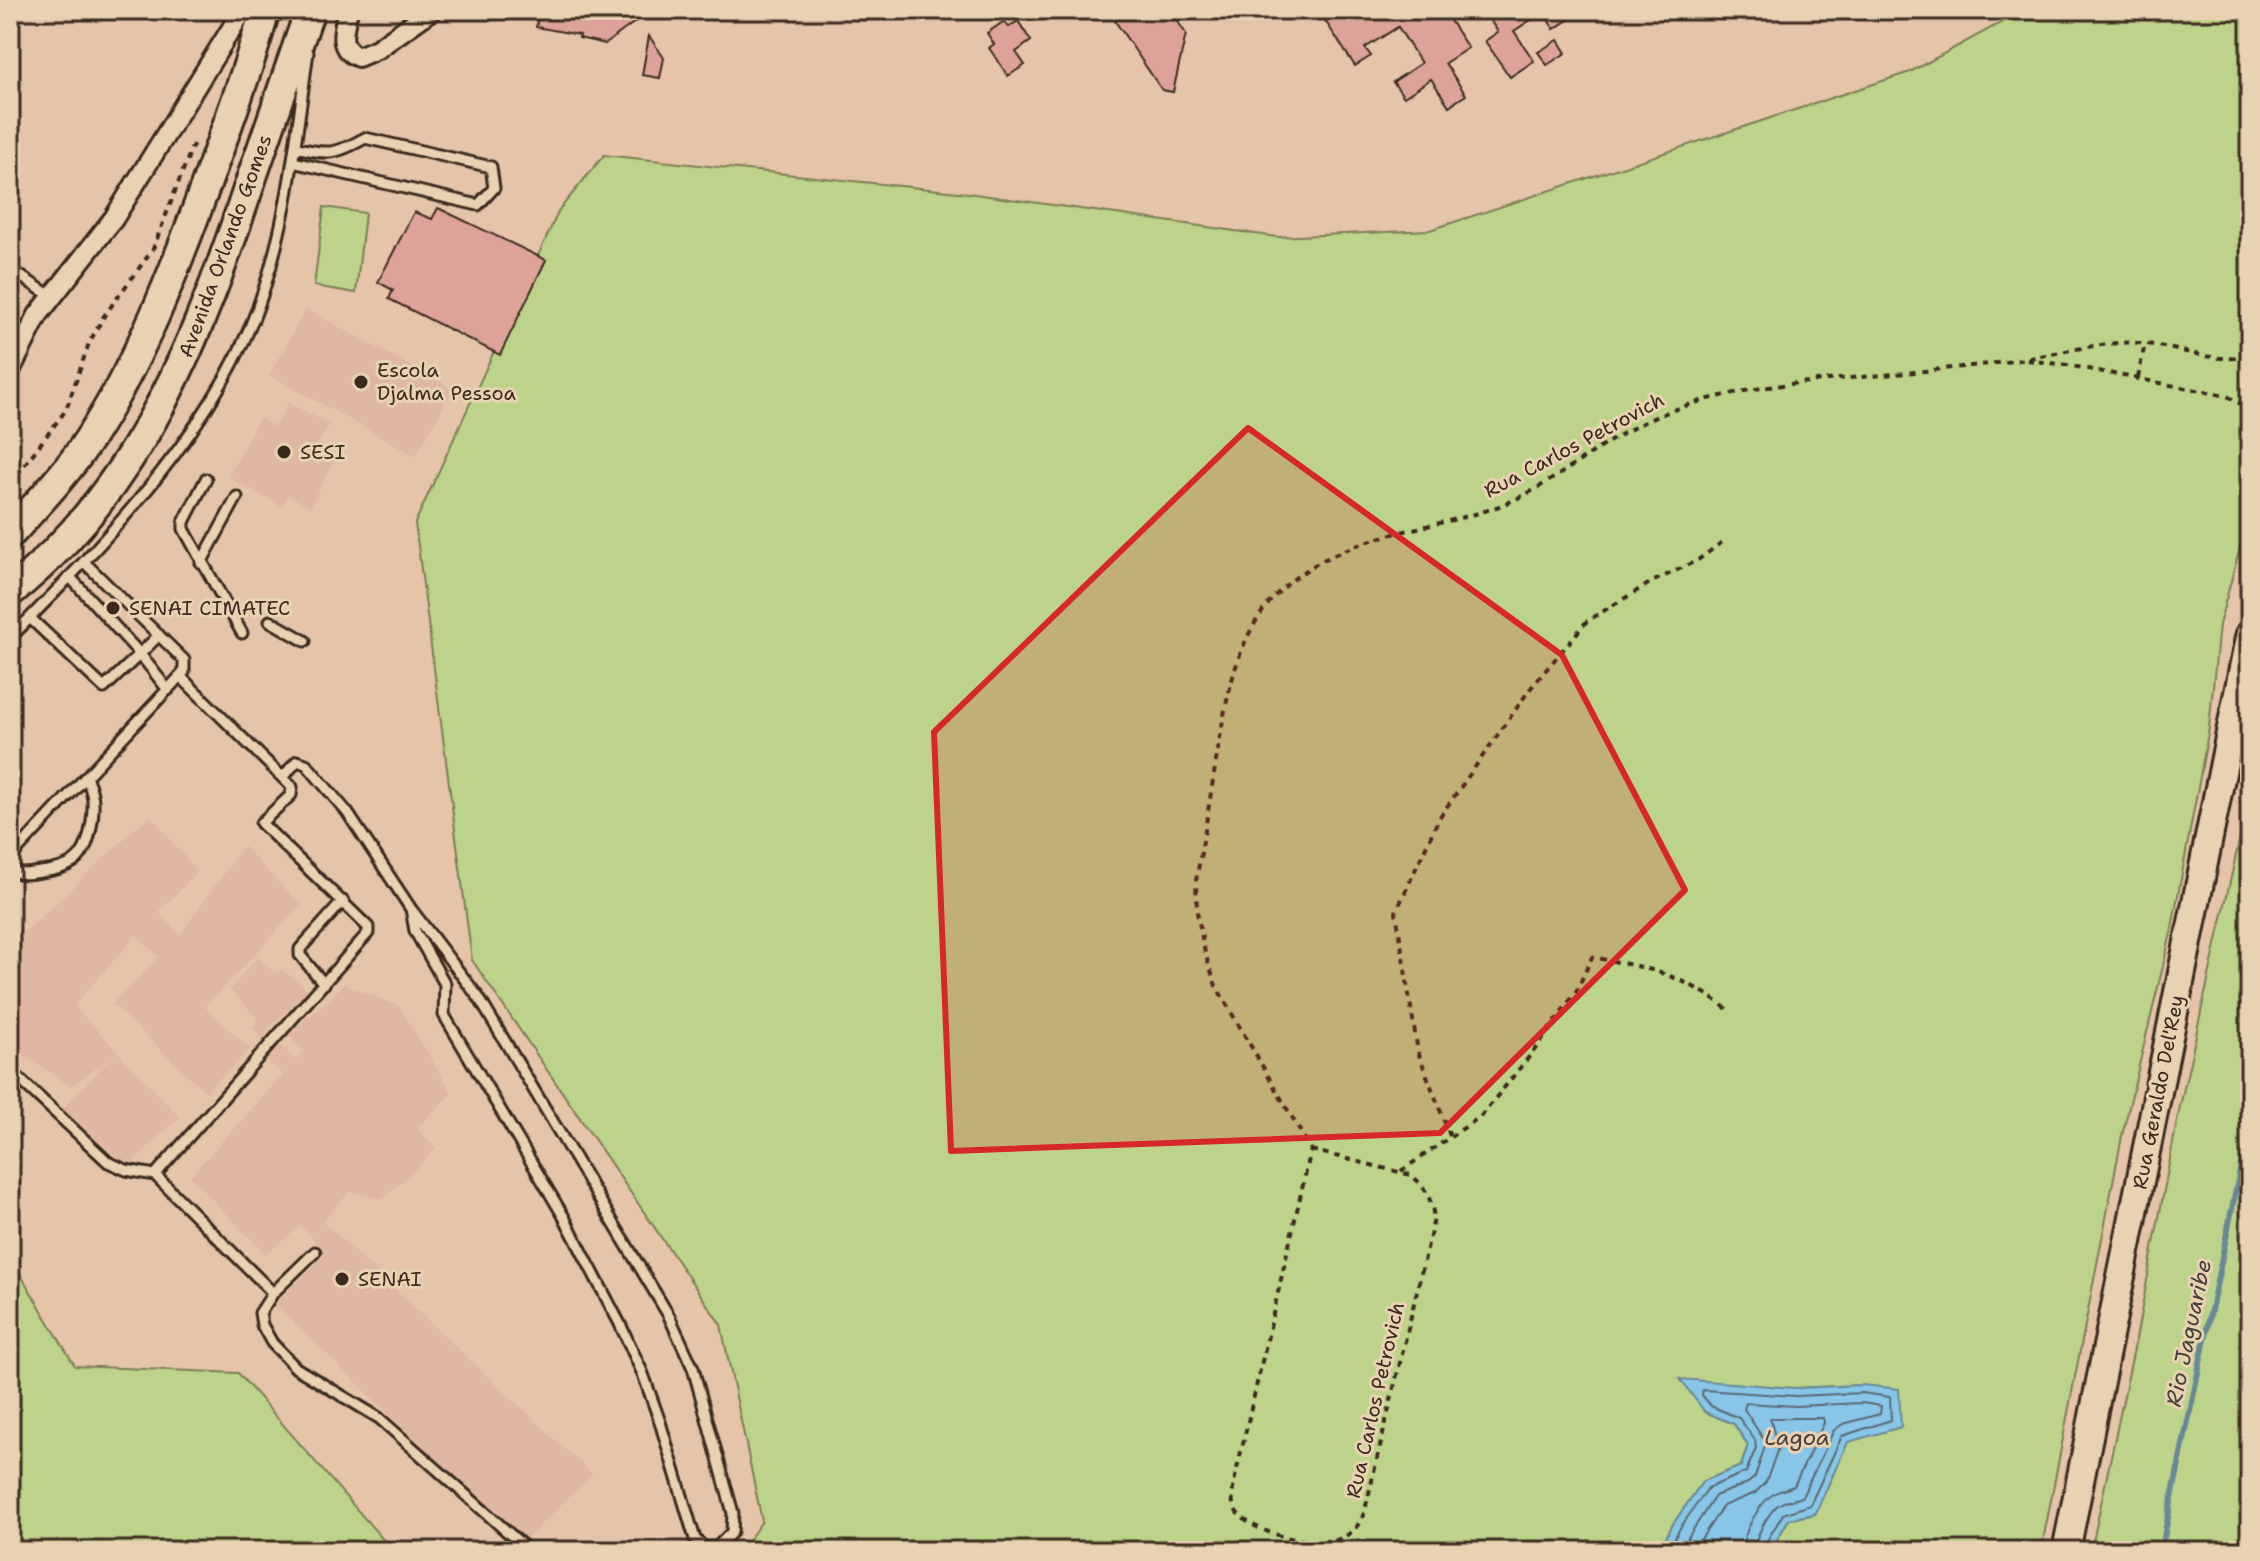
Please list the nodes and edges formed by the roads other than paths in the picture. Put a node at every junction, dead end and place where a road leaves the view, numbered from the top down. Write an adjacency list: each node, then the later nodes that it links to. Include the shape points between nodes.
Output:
1 (243, 10): 9 (street, via 139,181)
2 (265, 10): 13 (main road, Avenida Orlando Gomes, via 194,218 135,355 80,452)
3 (312, 10): 6 (lane); 17 (main road, Avenida Orlando Gomes, via 220,272 170,389 114,481)
4 (348, 10): 5 (street, via 343,46 358,57)
5 (432, 10)
6 (295, 147): 7 (lane); 7 (lane, via 330,154 365,138 424,150 491,167 494,188 478,205)
7 (293, 162): 14 (lane, via 265,287 231,364 160,473)
8 (10, 269): 9 (lane)
9 (52, 297): 10 (street)
10 (10, 371)
11 (206, 479): 15 (lane, via 184,522)
12 (237, 497): 15 (lane)
13 (12, 531)
14 (84, 562): 16 (lane); 22 (lane)
15 (201, 563): 20 (lane)
16 (70, 577): 18 (lane); 25 (lane)
17 (15, 591)
18 (30, 618): 23 (lane); 25 (lane, via 104,688)
19 (270, 621): 24 (lane)
20 (242, 633)
21 (2250, 633): 43 (main road, Rua Geraldo Del'Rey)
22 (159, 635): 25 (lane); 26 (lane, via 184,660)
23 (10, 638)
24 (305, 641)
25 (140, 654): 27 (lane)
26 (181, 677): 27 (lane); 28 (lane)
27 (168, 690): 29 (lane)
28 (283, 777): 32 (lane, via 292,787 291,795 261,823); 33 (lane, via 297,761 306,764 347,812)
29 (87, 779): 30 (lane); 31 (lane, via 95,800 87,849 61,870 22,875)
30 (10, 858)
31 (10, 869)
32 (343, 901): 34 (lane, via 300,949); 34 (lane, via 368,933)
33 (411, 909): 39 (lane, via 479,998 669,1316 708,1417 733,1513); 40 (lane, via 415,931 445,984 448,1024 570,1228 643,1374)
34 (324, 984): 36 (lane)
35 (10, 1070): 36 (lane, via 108,1162)
36 (155, 1175): 38 (lane)
37 (315, 1252): 38 (lane)
38 (273, 1293): 41 (lane, via 260,1313 262,1325 296,1368 379,1418)
39 (732, 1532): 40 (lane, via 717,1547); 42 (lane)
40 (696, 1547)
41 (529, 1551)
42 (720, 1551)
43 (2066, 1551)

